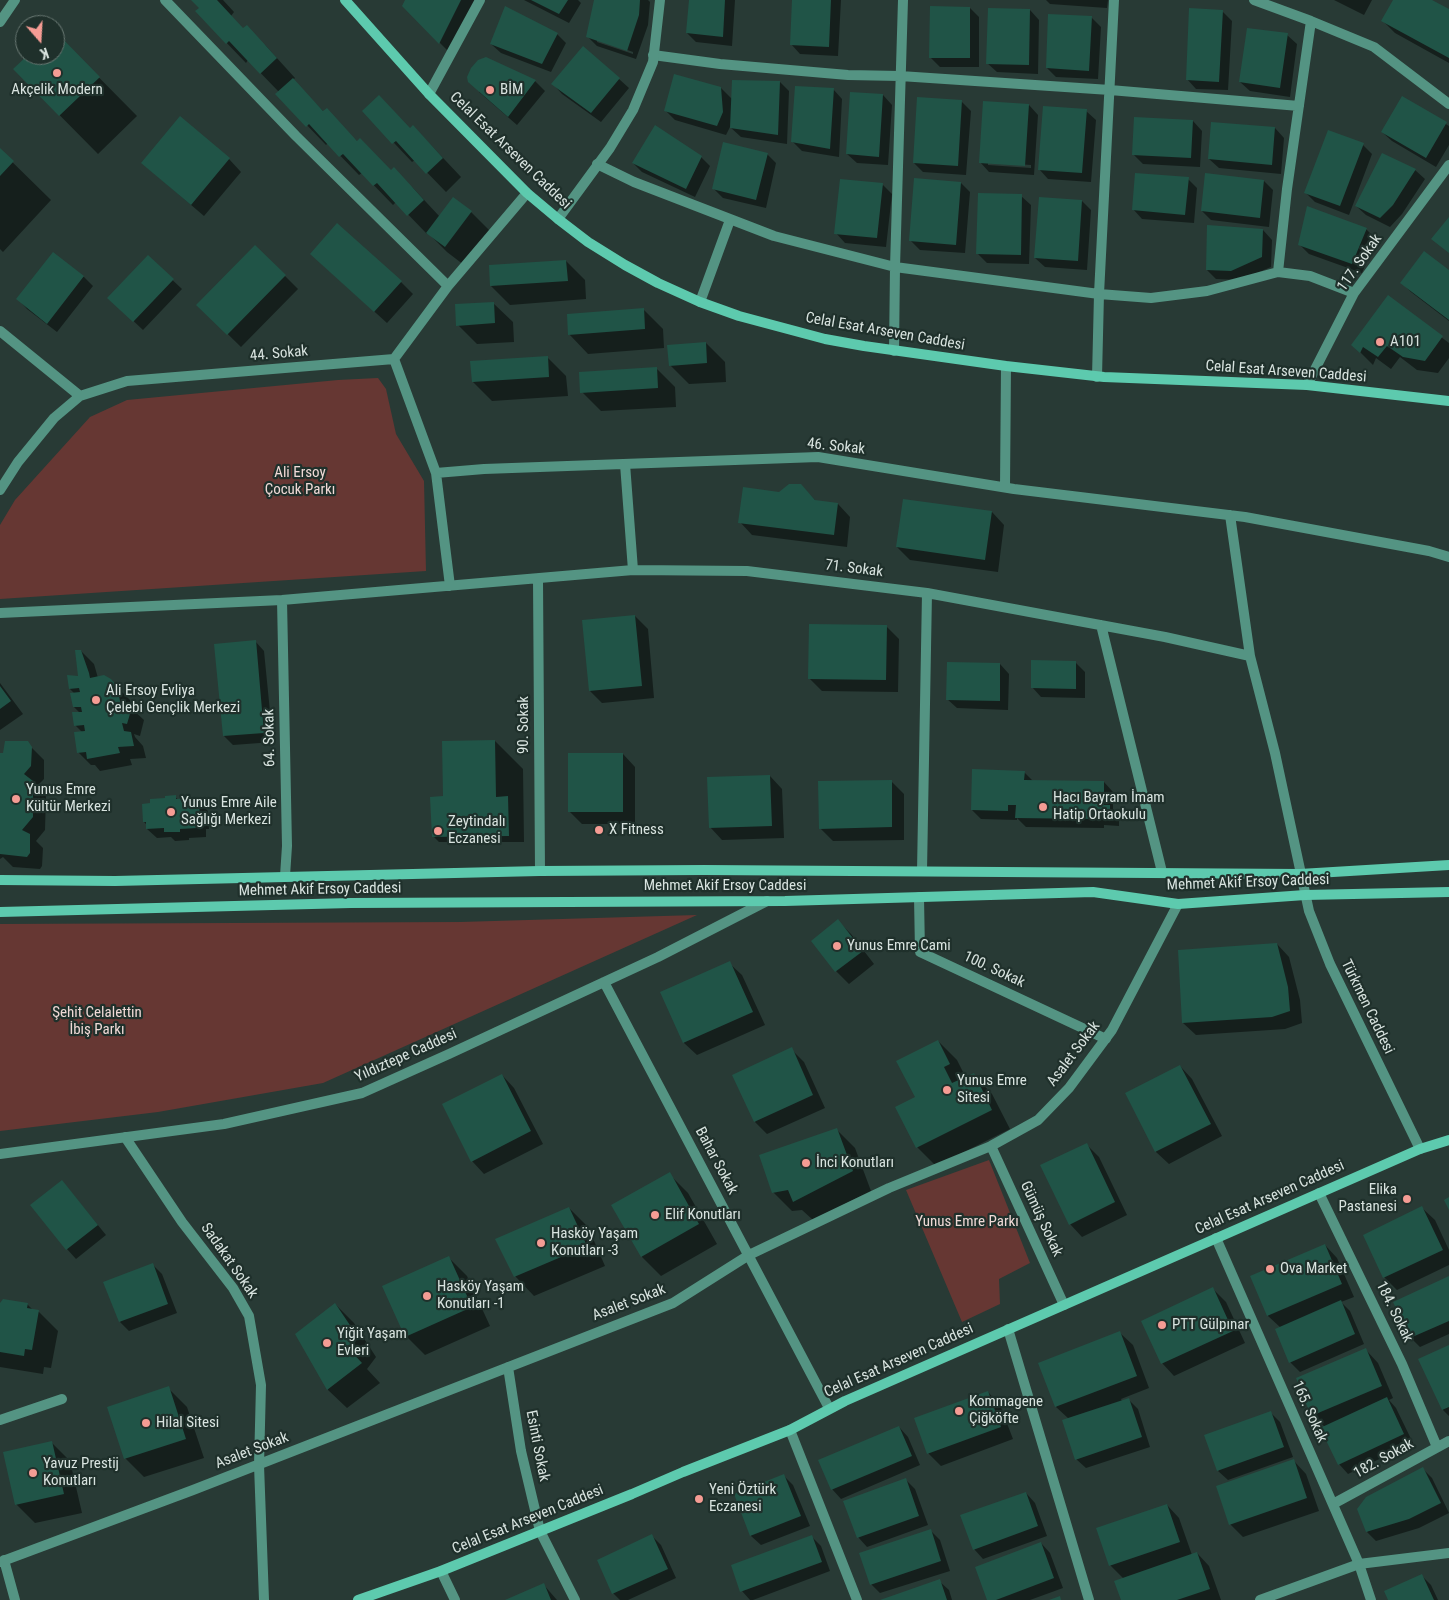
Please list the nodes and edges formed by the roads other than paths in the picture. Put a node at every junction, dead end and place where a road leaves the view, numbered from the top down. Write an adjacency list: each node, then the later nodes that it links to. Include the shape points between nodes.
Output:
1 (16, 0): 10 (street)
2 (165, 0): 24 (street, via 296,136)
3 (344, 0): 14 (main road, Celal Esat Arseven Caddesi)
4 (480, 0): 14 (street)
5 (660, 0): 11 (street)
6 (903, 0): 12 (street)
7 (1114, 0): 13 (street)
8 (1254, 0): 9 (street)
9 (1311, 21): 15 (street, via 1374,47); 16 (street)
10 (0, 22)
11 (654, 55): 12 (street, via 848,75); 17 (street, via 633,110)
12 (900, 76): 13 (street); 22 (street)
13 (1110, 90): 16 (street); 26 (street)
14 (429, 94): 19 (main road, Celal Esat Arseven Caddesi)
15 (1449, 104)
16 (1299, 106): 23 (street)
17 (598, 164): 20 (street); 21 (street, via 634,182)
18 (1449, 165): 25 (street, 117. Sokak)
19 (527, 193): 20 (main road, Celal Esat Arseven Caddesi); 24 (street)
20 (558, 219): 27 (main road, Celal Esat Arseven Caddesi, via 626,266)
21 (730, 220): 22 (street, via 774,236); 27 (street)
22 (895, 267): 26 (street); 29 (street)
23 (1278, 272): 25 (street, via 1310,276); 26 (street, via 1207,291 1169,296 1150,298)
24 (448, 286): 30 (street)
25 (1354, 293): 33 (street, 117. Sokak)
26 (1099, 294): 32 (street)
27 (700, 302): 29 (main road, Celal Esat Arseven Caddesi, via 824,339)
28 (0, 331): 34 (street)
29 (894, 351): 31 (main road, Celal Esat Arseven Caddesi)
30 (394, 359): 34 (street, 44. Sokak, via 127,381); 37 (street)
31 (1006, 366): 32 (main road, Celal Esat Arseven Caddesi); 38 (street)
32 (1097, 377): 33 (main road, Celal Esat Arseven Caddesi)
33 (1307, 385): 35 (main road, Celal Esat Arseven Caddesi)
34 (80, 396): 39 (street, 44. Sokak, via 54,418)
35 (1449, 402)
36 (625, 464): 37 (street, 46. Sokak); 38 (street, 46. Sokak, via 818,457); 42 (street)
37 (436, 472): 44 (street)
38 (1005, 488): 40 (street, 46. Sokak)
39 (0, 490)
40 (1230, 516): 41 (street, 46. Sokak); 49 (street, Türkmen Caddesi)
41 (1449, 557)
42 (633, 570): 43 (street, 71. Sokak); 45 (street, 71. Sokak, via 747,570)
43 (538, 580): 44 (street, 71. Sokak); 51 (street, 90. Sokak)
44 (450, 586): 46 (street, 71. Sokak)
45 (927, 593): 48 (street, 71. Sokak); 52 (street)
46 (282, 600): 47 (street, 71. Sokak); 55 (street, 64. Sokak, via 287,846)
47 (0, 613)
48 (1101, 625): 49 (street, 71. Sokak); 53 (street)
49 (1250, 656): 54 (street, Türkmen Caddesi, via 1275,752)
50 (1449, 865): 54 (main road, Mehmet Akif Ersoy Caddesi)
51 (540, 871): 52 (main road, Mehmet Akif Ersoy Caddesi); 55 (main road, Mehmet Akif Ersoy Caddesi)
52 (922, 871): 53 (main road, Mehmet Akif Ersoy Caddesi)
53 (1162, 872): 54 (main road, Mehmet Akif Ersoy Caddesi)
54 (1300, 874): 58 (street, Türkmen Caddesi)
55 (284, 876): 56 (main road, Mehmet Akif Ersoy Caddesi, via 115,881)
56 (0, 880)
57 (1449, 892): 58 (main road, Mehmet Akif Ersoy Caddesi)
58 (1305, 895): 61 (main road, Mehmet Akif Ersoy Caddesi); 68 (street, Türkmen Caddesi, via 1330,964)
59 (919, 897): 60 (main road, Mehmet Akif Ersoy Caddesi); 61 (main road, Mehmet Akif Ersoy Caddesi, via 1093,892); 64 (street, 100. Sokak, via 920,952)
60 (767, 901): 62 (main road, Mehmet Akif Ersoy Caddesi, via 351,903); 63 (street, Yıldıztepe Caddesi)
61 (1178, 904): 64 (street, Asalet Sokak)
62 (0, 912)
63 (604, 982): 65 (street, Yıldıztepe Caddesi, via 362,1093 224,1124); 72 (street, Bahar Sokak)
64 (1106, 1038): 67 (street, Asalet Sokak, via 1069,1088 1038,1120)
65 (125, 1137): 69 (street, Yıldıztepe Caddesi); 82 (street, Sadakat Sokak, via 182,1222 233,1288 249,1316 261,1385)
66 (1449, 1140): 68 (main road, Celal Esat Arseven Caddesi)
67 (991, 1146): 72 (street, Asalet Sokak, via 890,1188); 73 (street, Gümüş Sokak)
68 (1420, 1149): 70 (main road, Celal Esat Arseven Caddesi)
69 (0, 1154)
70 (1319, 1193): 71 (main road, Celal Esat Arseven Caddesi); 81 (street, 184. Sokak, via 1402,1364)
71 (1216, 1238): 73 (main road, Celal Esat Arseven Caddesi); 83 (street, 165. Sokak)
72 (749, 1255): 75 (street, Asalet Sokak, via 673,1304); 77 (street, Bahar Sokak)
73 (1064, 1305): 74 (main road, Celal Esat Arseven Caddesi)
74 (1008, 1330): 77 (main road, Celal Esat Arseven Caddesi); 96 (street)
75 (508, 1367): 82 (street, Asalet Sokak); 84 (street, Esinti Sokak, via 521,1451)
76 (62, 1399): 78 (street)
77 (829, 1408): 79 (main road, Celal Esat Arseven Caddesi)
78 (0, 1420)
79 (790, 1430): 84 (main road, Celal Esat Arseven Caddesi); 95 (street)
80 (1449, 1441): 81 (street, 182. Sokak)
81 (1437, 1447): 83 (street, 182. Sokak)
82 (259, 1465): 86 (street, Asalet Sokak); 91 (street, Sadakat Sokak)
83 (1333, 1504): 87 (street, 165. Sokak)
84 (540, 1531): 88 (main road, Celal Esat Arseven Caddesi); 94 (street, Esinti Sokak)
85 (1449, 1553): 87 (street)
86 (2, 1561): 90 (street)
87 (1359, 1564): 89 (street); 98 (street, 165. Sokak)
88 (441, 1571): 92 (main road, Celal Esat Arseven Caddesi); 93 (street)
89 (1275, 1598): 97 (street)
90 (15, 1600)
91 (264, 1600)
92 (358, 1600)
93 (456, 1600)
94 (575, 1600)
95 (857, 1600)
96 (1089, 1600)
97 (1260, 1600)
98 (1371, 1600)

